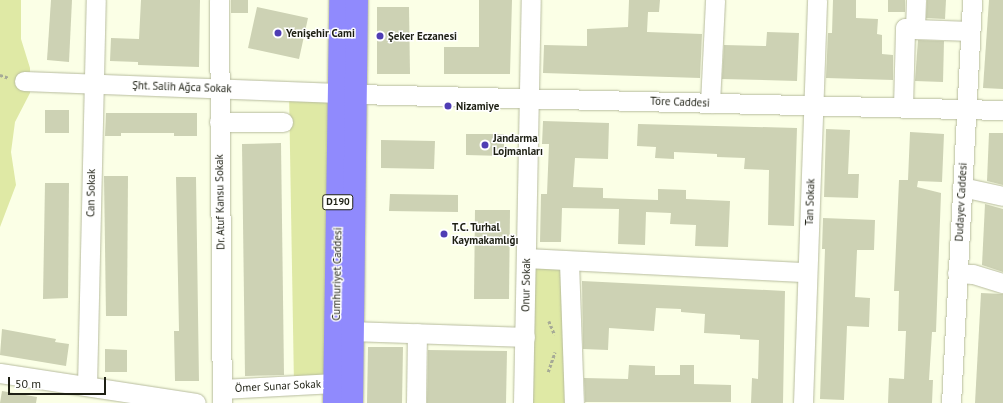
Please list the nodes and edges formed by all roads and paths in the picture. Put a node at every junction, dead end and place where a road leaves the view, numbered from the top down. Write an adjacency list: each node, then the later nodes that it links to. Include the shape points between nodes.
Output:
1 (96, 0): 13 (street, Can Sokak)
2 (219, 0): 14 (street, Dr. Atuf Kansu Sokak)
3 (340, 0): 15 (highway, Cumhuriyet Caddesi / D190)
4 (357, 0): 15 (highway, Cumhuriyet Caddesi / D190)
5 (531, 0): 16 (street, Onur Sokak)
6 (715, 0): 17 (street)
7 (817, 0): 18 (street, Tan Sokak)
8 (916, 0): 10 (street)
9 (972, 0): 11 (street, Dudayev Caddesi)
10 (915, 29): 11 (street); 19 (street, via 905,28)
11 (970, 31): 20 (street, Dudayev Caddesi)
12 (24, 81): 13 (street, Şht. Salih Ağca Sokak)
13 (93, 84): 14 (street, Şht. Salih Ağca Sokak); 39 (street, Can Sokak)
14 (218, 89): 15 (street, Şht. Salih Ağca Sokak); 22 (street, Dr. Atuf Kansu Sokak)
15 (348, 93): 16 (street, Töre Caddesi); 32 (highway, Cumhuriyet Caddesi / D190); 40 (highway, Cumhuriyet Caddesi / D190)
16 (530, 98): 17 (street, Töre Caddesi); 26 (street, Onur Sokak)
17 (710, 103): 18 (street, Töre Caddesi)
18 (813, 105): 19 (street, Töre Caddesi); 28 (street, Tan Sokak)
19 (903, 107): 20 (street, Töre Caddesi)
20 (966, 109): 21 (street, Töre Caddesi); 24 (street, Dudayev Caddesi)
21 (1003, 110)
22 (219, 122): 23 (street); 41 (street, Dr. Atuf Kansu Sokak)
23 (283, 122)
24 (962, 187): 25 (street); 29 (street, Dudayev Caddesi)
25 (1003, 196)
26 (526, 258): 27 (street); 34 (street, Onur Sokak)
27 (569, 262): 28 (street); 46 (street)
28 (807, 272): 47 (street, Tan Sokak)
29 (957, 273): 30 (street, via 973,274); 48 (street, Dudayev Caddesi)
30 (1003, 283)
31 (549, 321): 35 (path)
32 (352, 331): 33 (street); 43 (highway, Cumhuriyet Caddesi / D190)
33 (417, 333): 34 (street); 44 (street)
34 (525, 337): 45 (street, Onur Sokak)
35 (556, 343)
36 (556, 351): 37 (path)
37 (548, 372)
38 (0, 373): 39 (street)
39 (87, 386): 42 (street)
40 (335, 393): 41 (street, Ömer Sunar Sokak)
41 (222, 396)
42 (196, 403)
43 (352, 403)
44 (416, 403)
45 (523, 403)
46 (574, 403)
47 (803, 403)
48 (951, 403)

